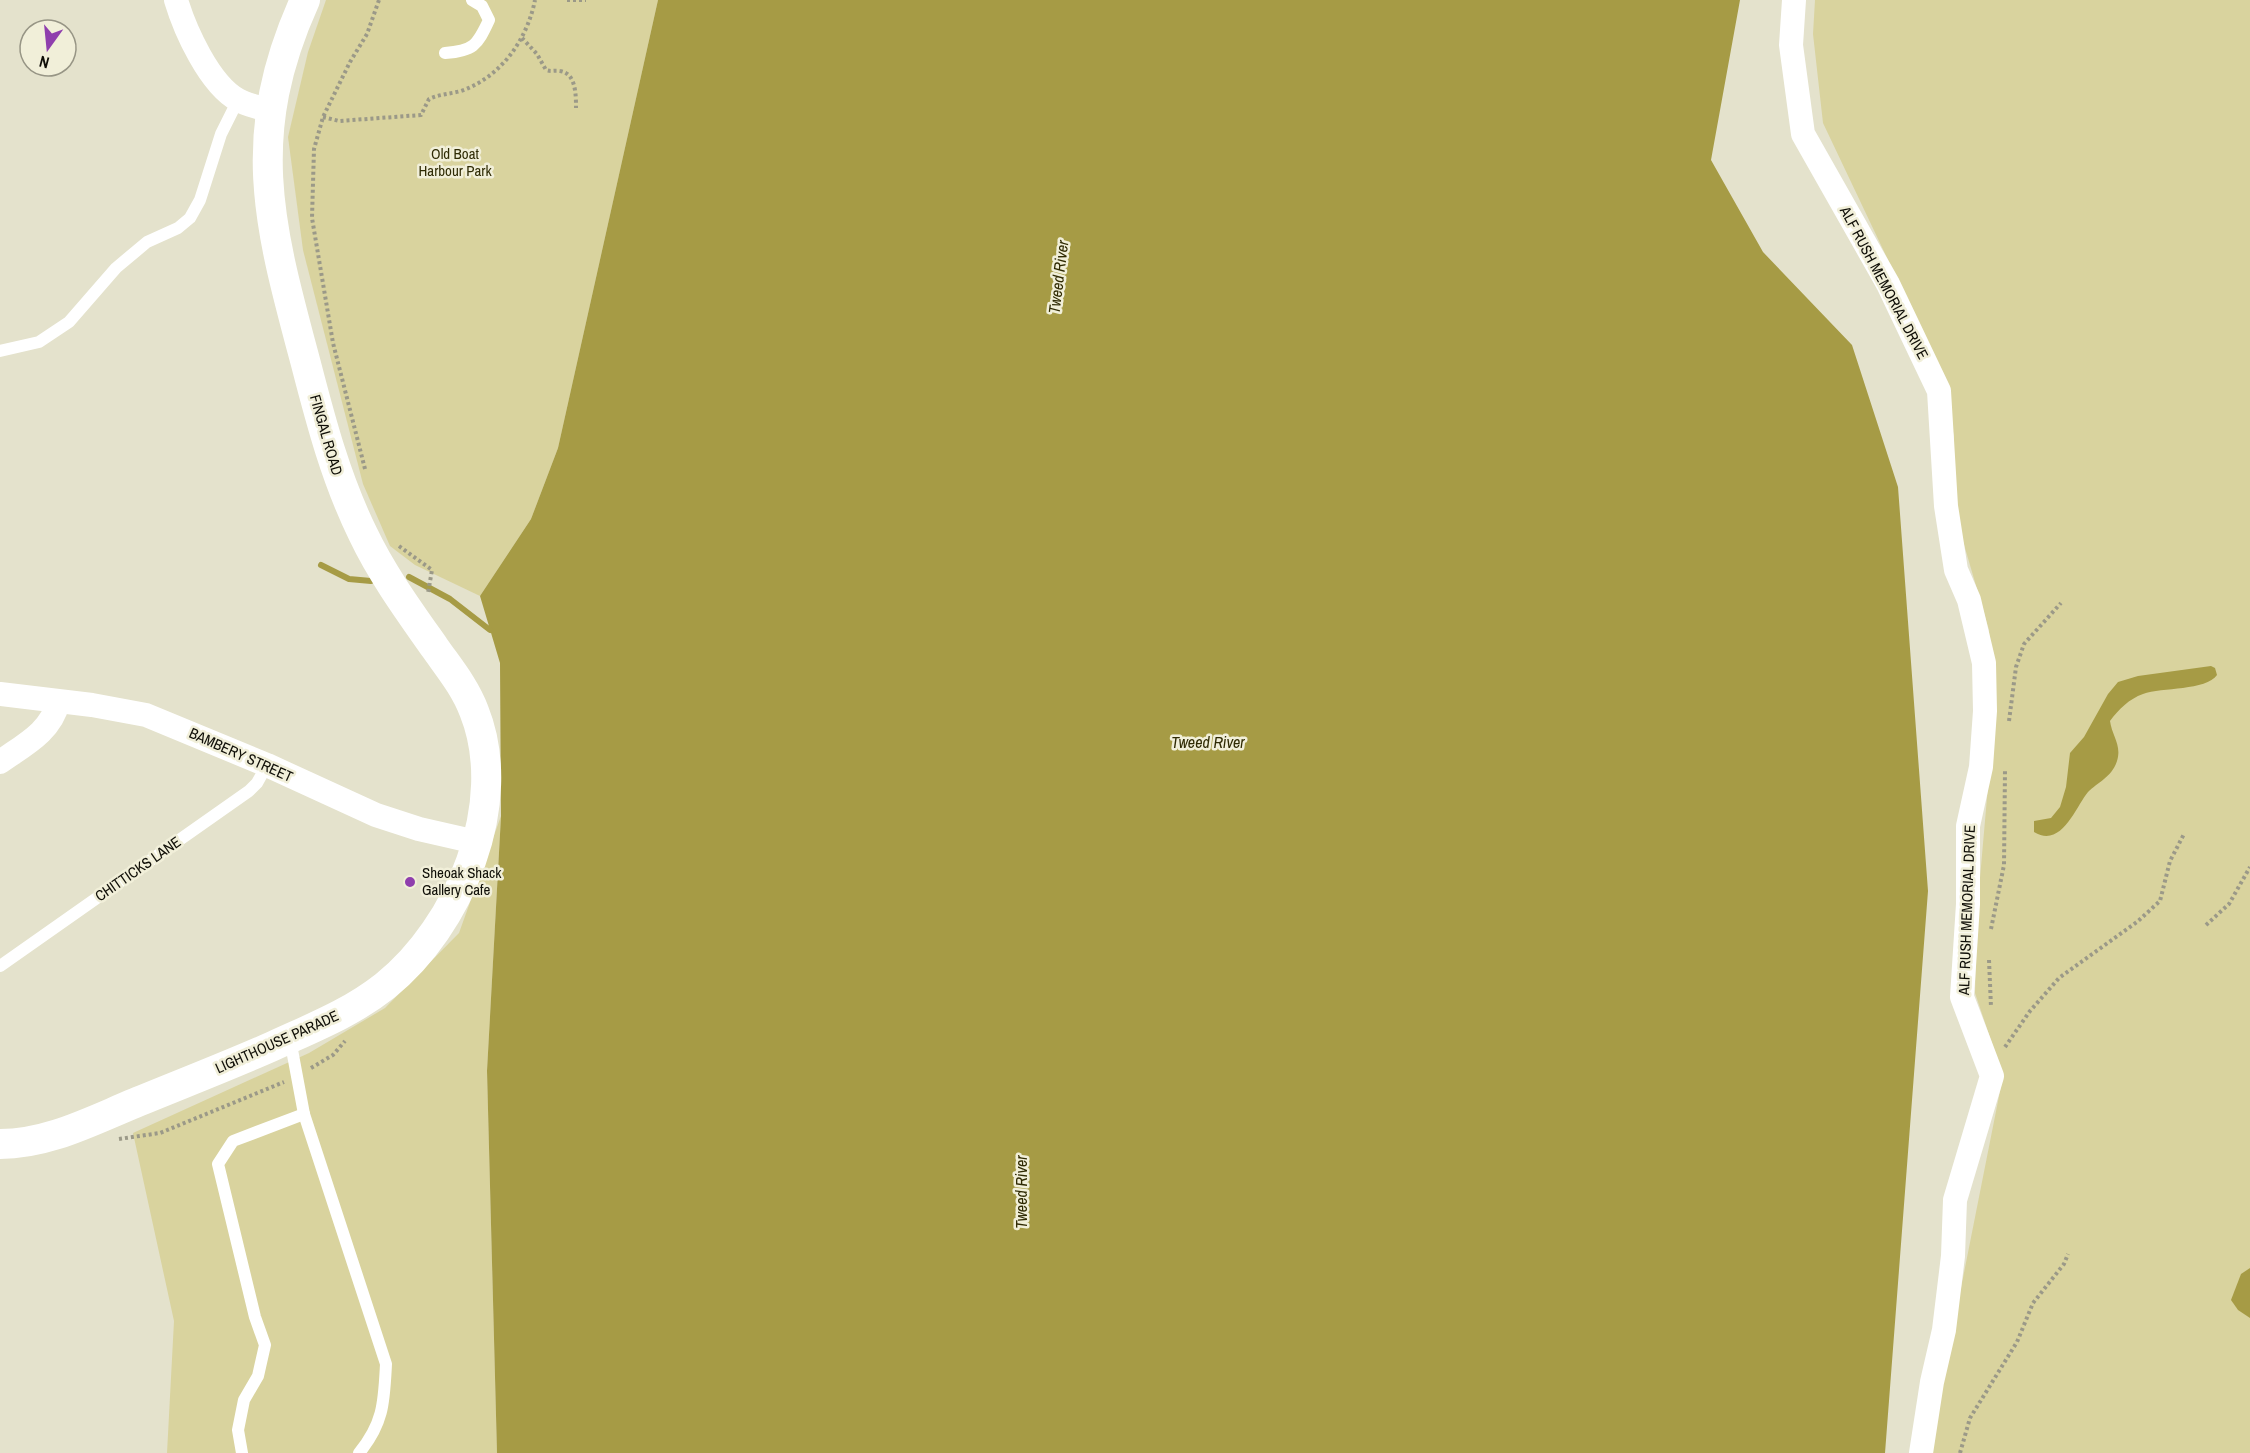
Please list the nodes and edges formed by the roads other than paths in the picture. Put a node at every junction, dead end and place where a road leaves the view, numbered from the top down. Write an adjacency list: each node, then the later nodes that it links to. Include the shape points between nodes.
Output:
1 (176, 0): 6 (street, via 211,74)
2 (305, 0): 7 (street, FINGAL ROAD, via 284,51)
3 (472, 0): 5 (lane, via 482,6 489,21 480,40 467,51)
4 (1794, 0): 20 (street, ALF RUSH MEMORIAL DRIVE, via 1791,45 1803,134 1888,284 1939,391 1946,506 1956,570 1969,600 1984,663 1981,767 1968,826 1962,996 1992,1076 1955,1200 1944,1330)
5 (445, 53)
6 (238, 100): 7 (street); 8 (lane, via 190,218 147,242 116,268 69,322 39,342)
7 (269, 111): 13 (street, FINGAL ROAD, via 266,172 275,245 342,489 369,547 456,677 478,720 486,778)
8 (0, 351)
9 (0, 694): 10 (street, BAMBERY STREET)
10 (58, 702): 11 (street, via 46,728); 12 (street, BAMBERY STREET, via 146,716)
11 (0, 762)
12 (267, 765): 13 (street, BAMBERY STREET, via 376,814); 14 (lane, CHITTICKS LANE, via 249,791)
13 (476, 842): 15 (street, LIGHTHOUSE PARADE, via 454,900 418,954 396,977 359,1005)
14 (0, 966)
15 (290, 1038): 16 (lane); 17 (street, LIGHTHOUSE PARADE, via 64,1132 25,1143)
16 (304, 1114): 18 (lane, via 233,1141 218,1164 265,1345 258,1376 244,1400 237,1430); 19 (lane, via 386,1364 384,1403 377,1428)
17 (0, 1144)
18 (242, 1453)
19 (359, 1453)
20 (1921, 1453)

